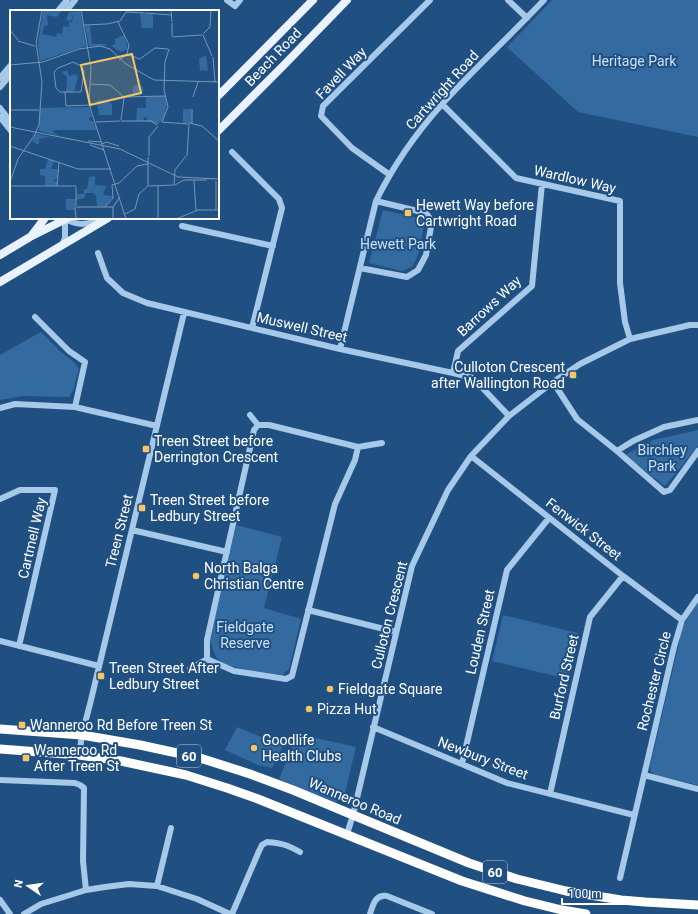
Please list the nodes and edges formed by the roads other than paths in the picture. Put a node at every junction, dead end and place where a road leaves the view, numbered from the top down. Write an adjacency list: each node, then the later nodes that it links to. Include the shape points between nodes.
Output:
1 (75, 0): 9 (street)
2 (228, 0): 3 (street, via 234,6)
3 (240, 0)
4 (313, 0): 15 (main road, Beach Road)
5 (346, 0): 21 (main road, Beach Road)
6 (430, 0): 23 (street, Favell Way, via 323,106 321,116 326,122 352,148)
7 (508, 0): 10 (street)
8 (544, 0): 10 (street, Cartwright Road)
9 (68, 7)
10 (527, 18): 16 (street, Cartwright Road)
11 (10, 66): 13 (street)
12 (10, 75): 14 (street)
13 (0, 78)
14 (0, 87)
15 (219, 95)
16 (442, 104): 23 (street, Cartwright Road, via 410,143); 24 (street, Wardlow Way, via 516,178)
17 (0, 108): 19 (street)
18 (0, 117): 20 (street)
19 (10, 121)
20 (10, 130)
21 (219, 130)
22 (232, 152): 35 (street, via 279,199 282,208)
23 (390, 175): 25 (street, Cartwright Road)
24 (542, 184): 46 (street, Wardlow Way, via 620,201 620,283); 48 (street, Barrows Way, via 532,286 458,351)
25 (376, 201): 38 (street, Cartwright Road); 38 (street, via 426,213 432,221 426,255 418,270 407,277)
26 (44, 219): 33 (main road)
27 (63, 219): 33 (main road)
28 (65, 219): 34 (street, via 66,238)
29 (67, 219): 30 (street, via 84,225)
30 (102, 219)
31 (106, 219): 34 (main road)
32 (182, 226): 35 (street)
33 (30, 237): 37 (main road)
34 (62, 245): 39 (main road)
35 (273, 246): 45 (street)
36 (98, 253): 40 (street, Muswell Street, via 107,278 123,293 147,303)
37 (0, 255)
38 (360, 268): 47 (street, Cartwright Road)
39 (0, 282)
40 (184, 312): 45 (street, Muswell Street); 56 (street, Treen Street)
41 (35, 317): 50 (street, via 85,362)
42 (698, 319): 43 (street, Culloton Crescent)
43 (690, 325): 44 (street, Culloton Crescent); 46 (street, Culloton Crescent)
44 (698, 325)
45 (252, 328): 47 (street, Muswell Street)
46 (630, 339): 49 (street, Culloton Crescent, via 580,364)
47 (340, 349): 48 (street, Muswell Street)
48 (453, 373): 53 (street, Muswell Street, via 473,378)
49 (553, 382): 53 (street, Culloton Crescent); 59 (street, via 577,419)
50 (75, 407): 51 (street, via 15,404); 56 (street)
51 (0, 408)
52 (250, 415): 55 (street)
53 (509, 416): 61 (street, Culloton Crescent)
54 (698, 420): 59 (street, via 664,427)
55 (258, 425): 58 (street, via 269,425); 65 (street, via 254,430)
56 (157, 426): 64 (street, Treen Street)
57 (382, 443): 58 (street)
58 (358, 447): 68 (street, via 355,460 335,504)
59 (617, 451): 60 (street, via 664,492 670,490)
60 (698, 451)
61 (472, 456): 63 (street, Fenwick Street); 70 (street, Culloton Crescent, via 448,490 412,566)
62 (0, 499): 72 (street, Cartmell Way, via 20,490 55,490)
63 (549, 518): 66 (street, Fenwick Street); 81 (street, Louden Street, via 507,570)
64 (132, 530): 65 (street); 74 (street, Treen Street)
65 (227, 552): 73 (street, via 207,640)
66 (623, 576): 69 (street, Fenwick Street); 85 (street, Burford Street, via 590,617)
67 (698, 597): 69 (street, Rochester Circle)
68 (308, 610): 70 (street); 73 (street, via 292,676 286,679 234,671)
69 (682, 620): 82 (street, Rochester Circle)
70 (396, 632): 76 (street, Culloton Crescent)
71 (0, 641): 72 (street)
72 (19, 646): 74 (street)
73 (207, 659): 75 (street)
74 (99, 666): 78 (street, Treen Street)
75 (190, 669)
76 (374, 727): 81 (street, Newbury Street); 86 (street, Culloton Crescent)
77 (0, 729): 78 (highway, Wanneroo Road / 60)
78 (82, 735): 80 (street, Treen Street); 86 (highway, Wanneroo Road / 60, via 218,763)
79 (0, 749): 80 (highway, 60)
80 (79, 755): 89 (highway, 60, via 186,775 258,799)
81 (462, 764): 85 (street, Newbury Street, via 508,783)
82 (644, 775): 84 (street); 87 (street, Rochester Circle)
83 (0, 780): 93 (street, via 75,783 84,788 82,861)
84 (698, 789)
85 (550, 794): 87 (street, Newbury Street)
86 (353, 815): 89 (street, Culloton Crescent); 95 (highway, Wanneroo Road / 60, via 469,863 517,879 566,891 621,900)
87 (634, 815): 91 (street, Rochester Circle)
88 (171, 828): 92 (street)
89 (347, 834): 101 (highway, 60, via 483,888 525,901)
90 (300, 852): 98 (street, via 280,843 267,842 262,845)
91 (620, 878)
92 (157, 886): 93 (street, via 129,884); 98 (street)
93 (86, 890): 97 (street, via 41,904)
94 (0, 900): 96 (street)
95 (698, 905)
96 (10, 914)
97 (24, 914)
98 (231, 914)
99 (370, 914): 100 (street, via 376,900 382,895)
100 (432, 914)
101 (586, 914)

